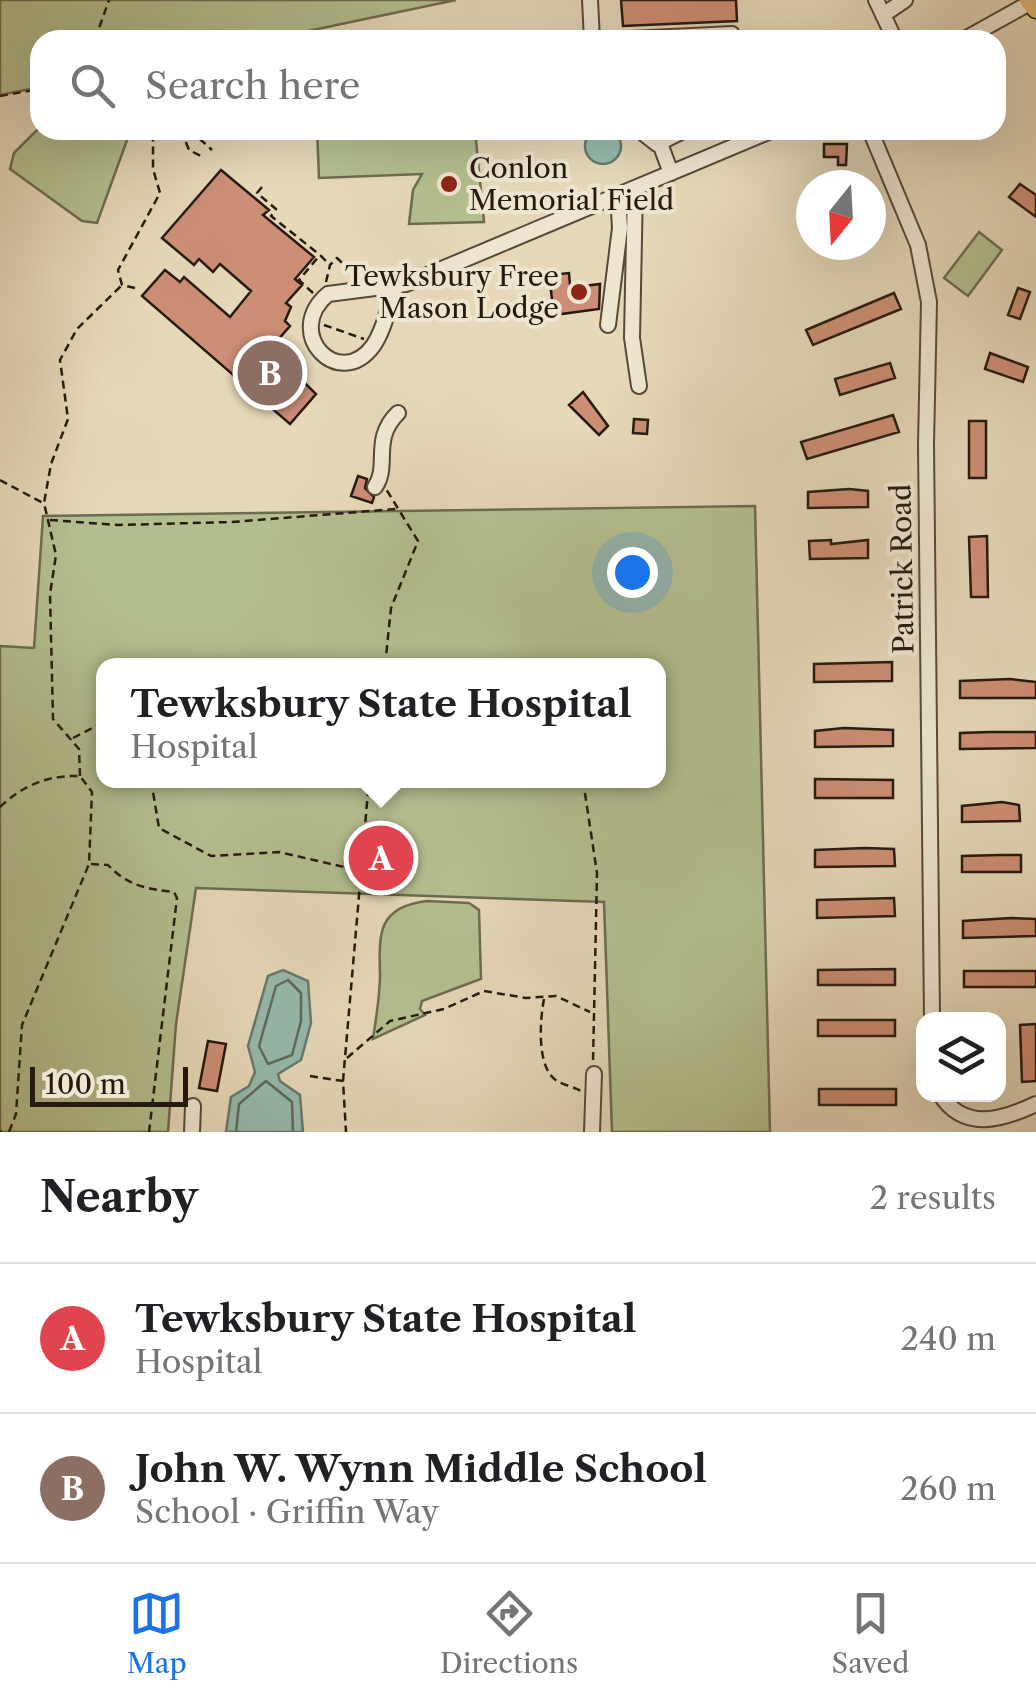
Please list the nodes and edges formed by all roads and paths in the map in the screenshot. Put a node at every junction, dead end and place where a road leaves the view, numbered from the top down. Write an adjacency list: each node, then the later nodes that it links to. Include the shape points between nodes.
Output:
1 (109, 0): 7 (path)
2 (590, 0): 8 (street)
3 (876, 0): 6 (street)
4 (905, 0): 6 (street)
5 (1033, 3): 10 (street)
6 (883, 15): 9 (street)
7 (99, 30)
8 (592, 30)
9 (891, 30)
10 (982, 30)
11 (30, 91): 12 (path)
12 (0, 96)
13 (153, 140): 29 (path, via 160,194 118,270)
14 (186, 140): 20 (path)
15 (201, 140): 19 (path)
16 (657, 140): 21 (street)
17 (748, 140): 21 (street)
18 (874, 140): 55 (street, Patrick Road, via 918,245 929,302)
19 (212, 150)
20 (201, 156)
21 (670, 172): 23 (street)
22 (262, 188): 25 (path, via 257,194 276,209 271,216)
23 (634, 188): 24 (street); 36 (street, via 632,338)
24 (618, 196): 30 (street); 34 (street)
25 (320, 256): 26 (path); 32 (path, via 298,280)
26 (330, 266)
27 (361, 270): 28 (path)
28 (354, 275)
29 (122, 284): 31 (path); 40 (path, via 62,351 68,419)
30 (396, 287): 33 (street, via 328,294); 35 (street)
31 (135, 288)
32 (313, 292)
33 (312, 321): 35 (path); 35 (street, via 310,336 325,358 359,360)
34 (608, 325)
35 (374, 344)
36 (639, 386)
37 (398, 412): 39 (street, via 381,438)
38 (0, 480): 40 (path)
39 (377, 484): 41 (path)
40 (44, 504): 42 (path)
41 (396, 509): 42 (path, via 232,522); 43 (path, via 418,542 391,608)
42 (50, 520): 45 (path, via 56,554 50,594 53,719)
43 (387, 658)
44 (96, 726): 45 (path)
45 (72, 739): 46 (path, via 82,755)
46 (80, 776): 50 (path, via 33,783); 51 (path, via 92,792)
47 (152, 788): 52 (path, via 159,828 195,850 211,856 252,850 298,855)
48 (368, 788): 52 (path)
49 (584, 788): 54 (path, via 596,873)
50 (0, 808)
51 (90, 864): 64 (path, via 22,1025); 65 (path, via 108,865 139,887 177,898)
52 (360, 870): 56 (path)
53 (544, 998): 54 (path); 56 (path, via 484,991 390,1021); 60 (path, via 547,1068 556,1080)
54 (591, 1012): 57 (path)
55 (932, 1012)
56 (345, 1060): 59 (path)
57 (594, 1074): 60 (street)
58 (310, 1076): 59 (path)
59 (344, 1081): 67 (path)
60 (593, 1097): 68 (street)
61 (946, 1102): 62 (street, via 984,1123)
62 (1036, 1104)
63 (192, 1106): 66 (street)
64 (10, 1132)
65 (149, 1132)
66 (192, 1132)
67 (346, 1132)
68 (592, 1132)

